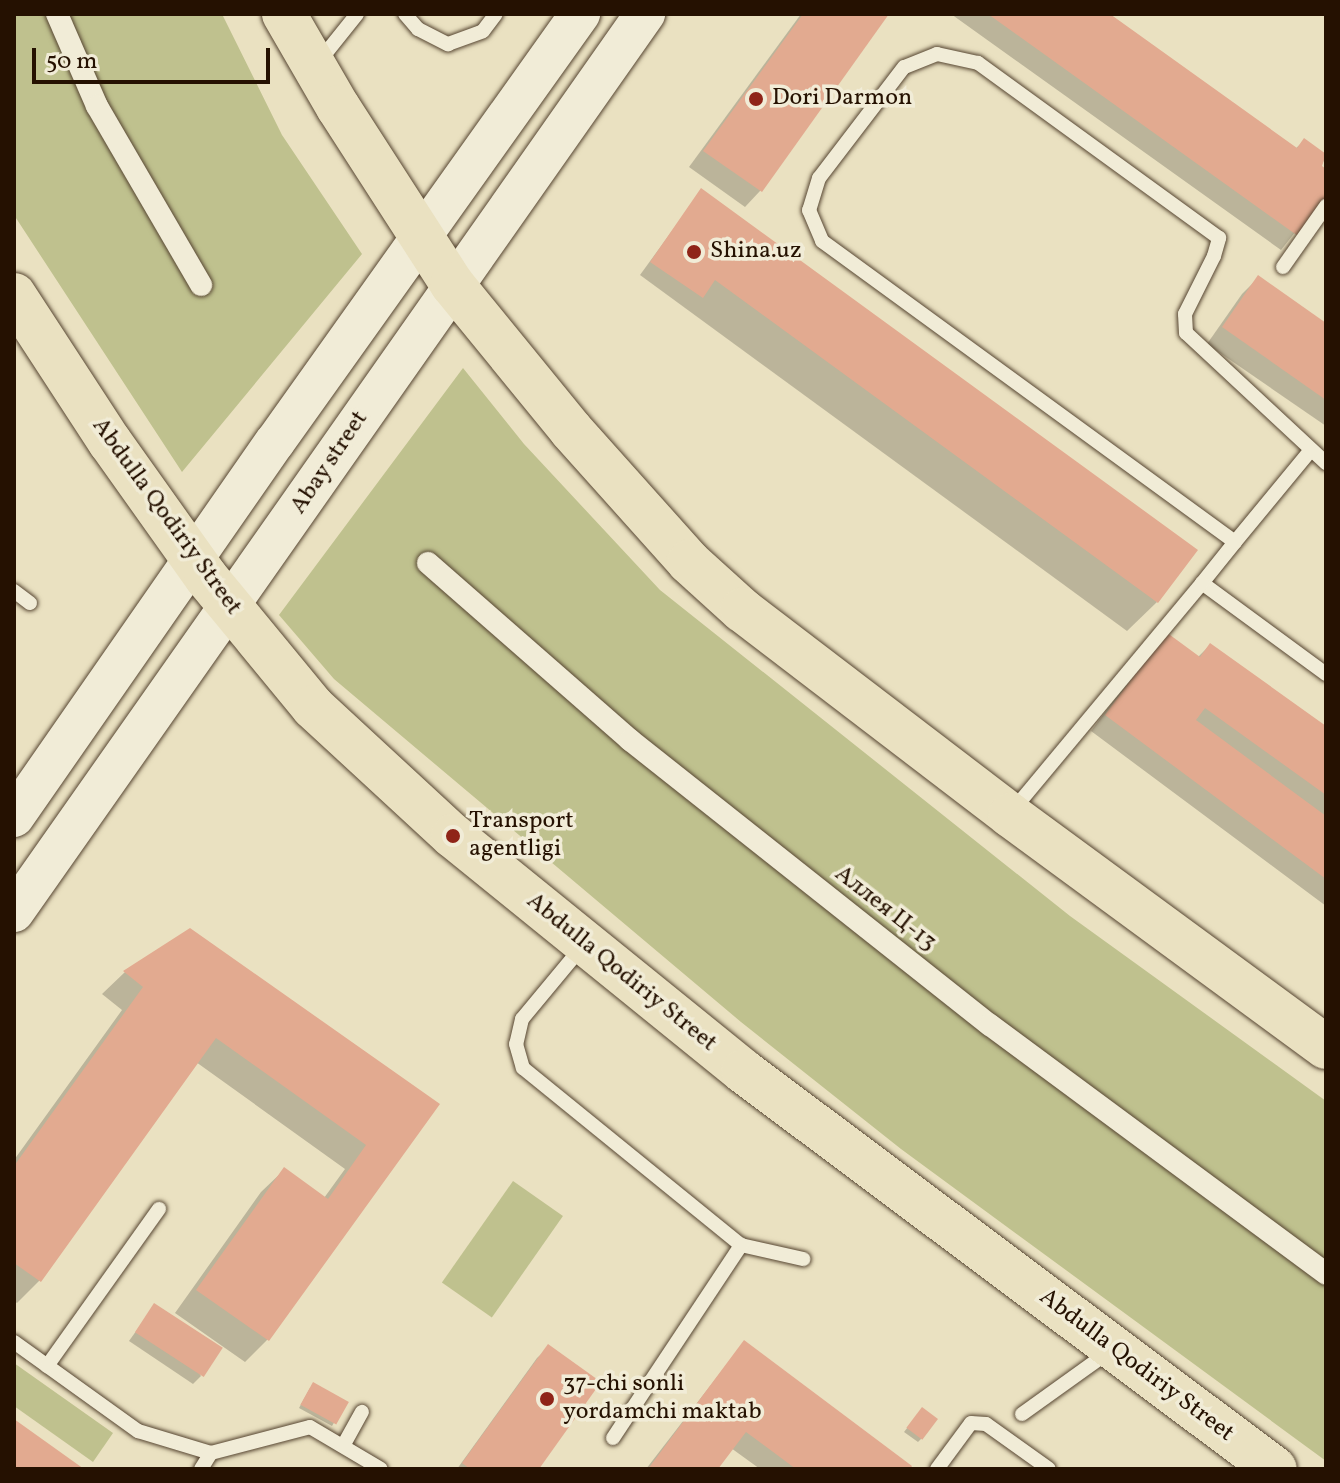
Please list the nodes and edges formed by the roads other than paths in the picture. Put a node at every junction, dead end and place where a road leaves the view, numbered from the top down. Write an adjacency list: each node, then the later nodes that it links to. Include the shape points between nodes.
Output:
1 (57, 14): 13 (street, via 97,106)
2 (284, 14): 8 (main road)
3 (357, 14): 8 (lane)
4 (405, 14): 5 (lane, via 418,29 448,44 483,31)
5 (496, 14)
6 (580, 14): 10 (main road)
7 (645, 14): 12 (main road, Abay street)
8 (315, 67): 10 (main road)
9 (1326, 206): 11 (lane)
10 (421, 236): 12 (main road); 18 (main road)
11 (1283, 267)
12 (452, 284): 23 (main road, Abay street); 25 (main road, via 571,430 689,562 742,610)
13 (201, 285)
14 (14, 295): 18 (main road, Abdulla Qodiriy Street)
15 (1310, 451): 16 (lane); 17 (lane); 17 (lane, via 1186,333 1185,314 1219,238 978,63 937,54 904,67 819,178 809,210 822,241)
16 (1326, 463)
17 (1235, 542): 20 (lane)
18 (194, 560): 23 (main road, Abdulla Qodiriy Street); 26 (main road)
19 (428, 563): 33 (street, Аллея Ц-13, via 630,740 977,1016)
20 (1202, 583): 24 (lane); 25 (lane)
21 (14, 591): 22 (lane)
22 (30, 603)
23 (230, 608): 27 (main road, Abay street); 28 (main road, Abdulla Qodiriy Street, via 313,707 453,836)
24 (1326, 674)
25 (1010, 815): 29 (main road)
26 (14, 817)
27 (14, 912)
28 (585, 943): 31 (lane, via 522,1019 516,1044 523,1068); 35 (main road, Abdulla Qodiriy Street, via 743,1071)
29 (1326, 1047)
30 (159, 1209): 36 (lane)
31 (741, 1245): 32 (lane); 39 (lane)
32 (803, 1259)
33 (1326, 1274)
34 (14, 1342): 36 (lane)
35 (1113, 1349): 38 (lane); 46 (main road, Abdulla Qodiriy Street)
36 (47, 1366): 41 (lane, via 138,1431)
37 (362, 1412): 40 (lane)
38 (1022, 1414)
39 (613, 1438)
40 (343, 1446): 41 (lane, via 310,1427); 43 (lane)
41 (211, 1453): 42 (lane)
42 (201, 1469)
43 (381, 1469)
44 (937, 1469): 45 (lane, via 971,1423 986,1424)
45 (1049, 1469)
46 (1275, 1469)

